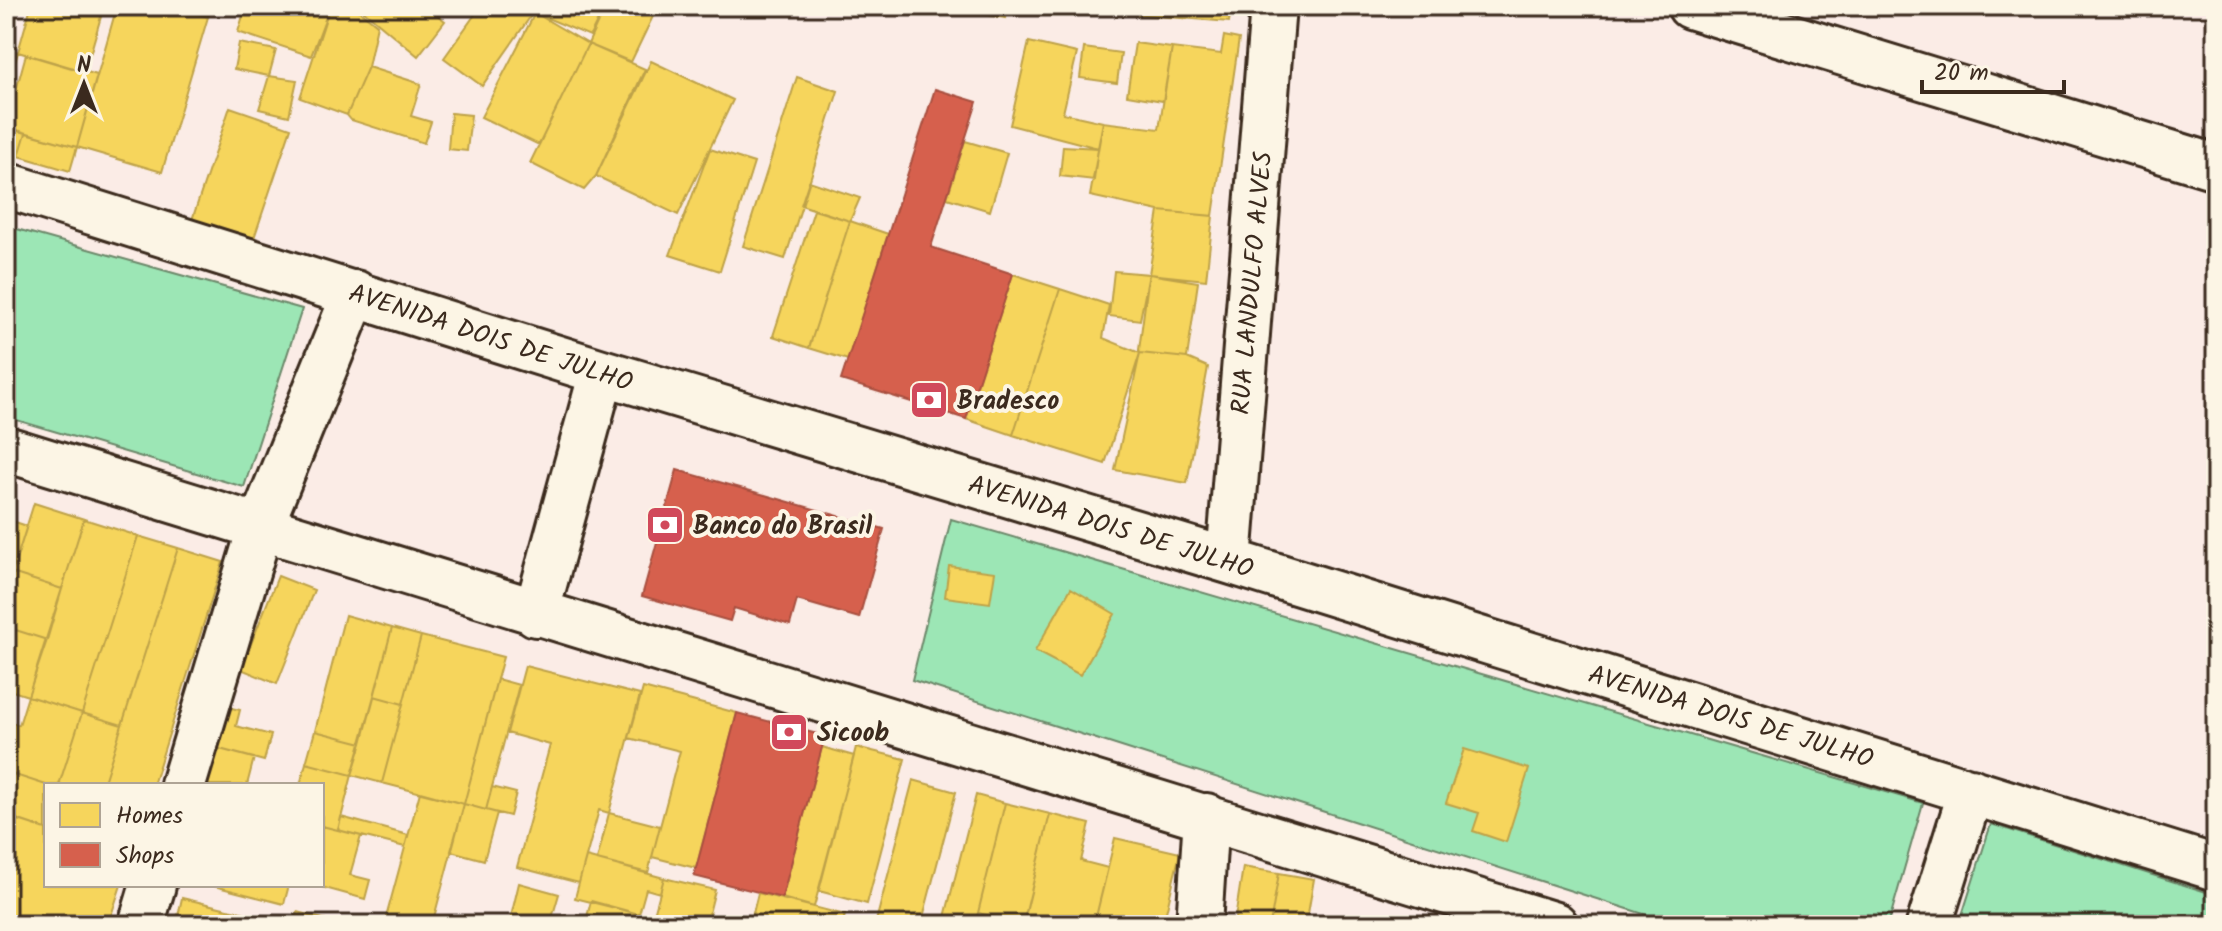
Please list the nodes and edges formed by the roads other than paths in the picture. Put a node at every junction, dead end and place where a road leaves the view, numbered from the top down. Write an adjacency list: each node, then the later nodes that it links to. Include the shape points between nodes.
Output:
1 (1273, 6): 9 (street, RUA LANDULFO ALVES)
2 (1690, 6): 3 (street)
3 (2216, 167)
4 (6, 185): 5 (street, AVENIDA DOIS DE JULHO)
5 (355, 293): 6 (street, AVENIDA DOIS DE JULHO); 8 (street)
6 (602, 372): 9 (street, AVENIDA DOIS DE JULHO); 10 (street)
7 (6, 449): 8 (street)
8 (261, 525): 10 (street); 11 (street)
9 (1229, 561): 12 (street, AVENIDA DOIS DE JULHO)
10 (536, 614): 13 (street)
11 (184, 783)
12 (1971, 791): 14 (street, AVENIDA DOIS DE JULHO); 19 (street)
13 (1206, 816): 17 (street); 18 (street)
14 (2216, 868)
15 (152, 887): 16 (street)
16 (141, 925)
17 (1199, 925)
18 (1555, 925)
19 (1929, 925)

